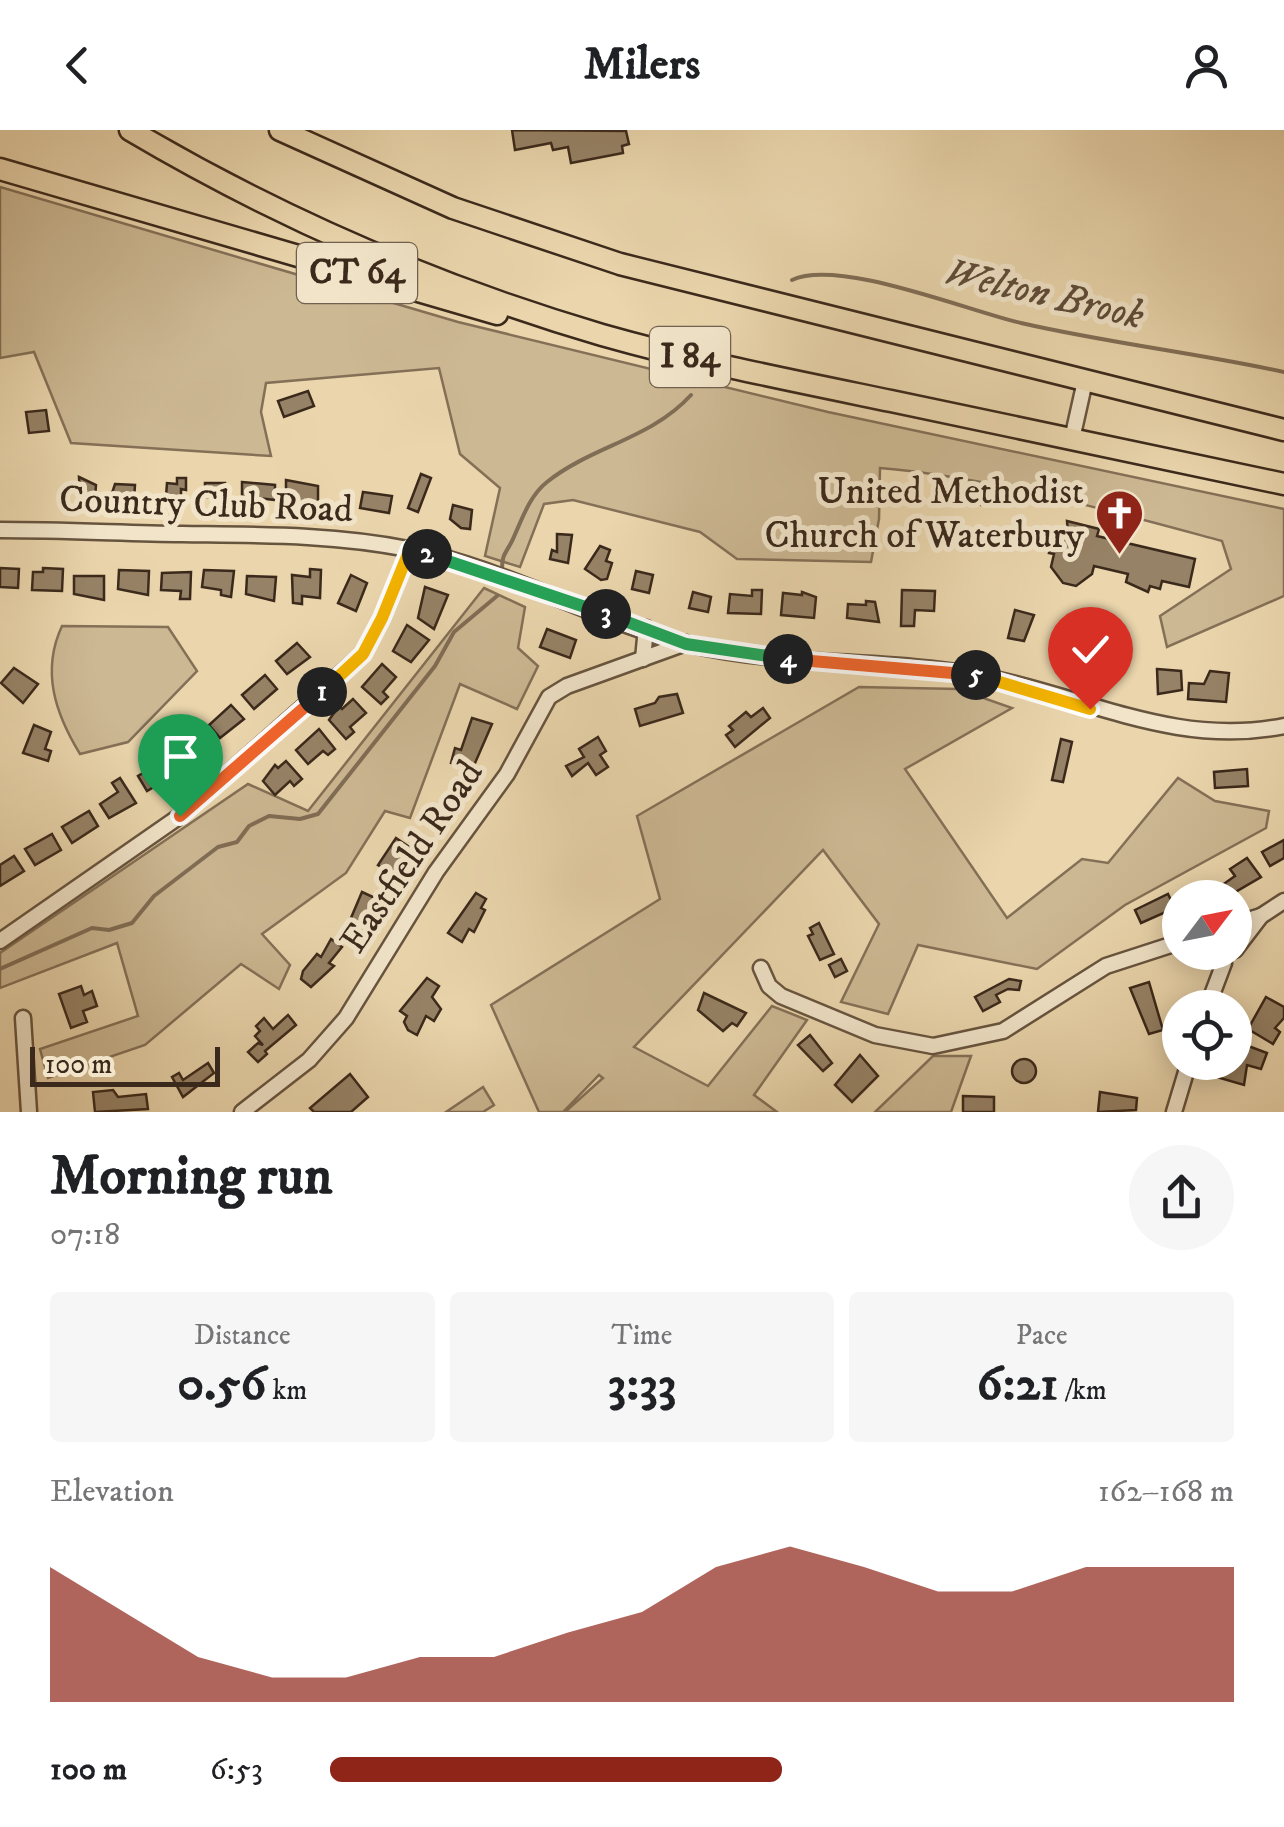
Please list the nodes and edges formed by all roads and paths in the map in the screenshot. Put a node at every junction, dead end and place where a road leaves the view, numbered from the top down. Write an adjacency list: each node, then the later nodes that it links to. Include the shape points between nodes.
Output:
1 (130, 130): 4 (highway, I 84, via 259,199 424,273 571,325)
2 (280, 130): 5 (highway, I 84, via 435,200 606,260)
3 (0, 169): 4 (highway, CT 64, via 546,328)
4 (717, 364): 8 (highway, I 84)
5 (1085, 381): 6 (highway); 7 (highway, I 84); 8 (street)
6 (1284, 419)
7 (1284, 430)
8 (1072, 439): 9 (highway, I 84)
9 (1284, 484)
10 (0, 530): 11 (street, Country Club Road, via 302,534)
11 (410, 549): 12 (street, Country Club Road); 20 (street, via 363,654 180,816)
12 (646, 628): 13 (street, Country Club Road); 14 (street)
13 (686, 644): 14 (street, Eastfield Road); 15 (street, Country Club Road, via 984,676 1185,730)
14 (643, 659): 26 (street, Eastfield Road, via 549,697 508,774 436,872 346,1018 308,1060)
15 (1284, 726)
16 (1284, 902): 17 (street)
17 (1261, 916): 18 (street); 19 (street)
18 (1252, 919)
19 (1252, 926)
20 (0, 941)
21 (1162, 948): 22 (street, via 1106,966 1003,1032 932,1046 875,1035 781,996)
22 (761, 968)
23 (24, 1018): 25 (street)
24 (1184, 1080): 27 (street)
25 (29, 1112)
26 (242, 1112)
27 (1174, 1112)

